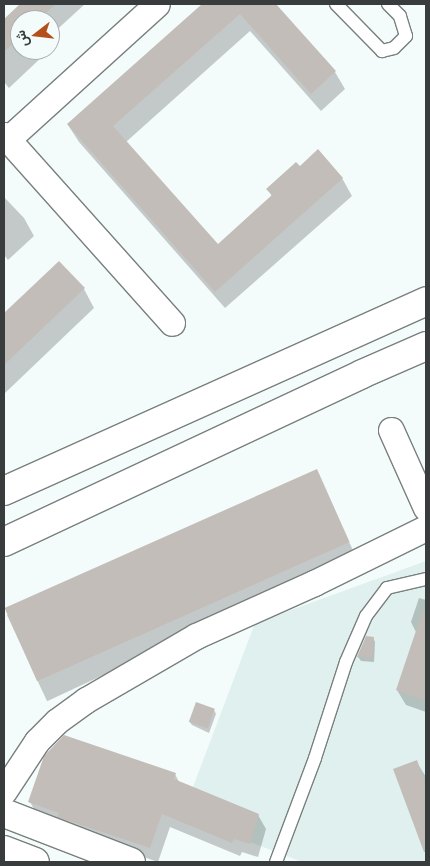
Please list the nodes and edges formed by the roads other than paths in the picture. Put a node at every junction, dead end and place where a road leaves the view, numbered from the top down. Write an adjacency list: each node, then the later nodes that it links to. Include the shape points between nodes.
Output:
1 (157, 4): 4 (street)
2 (336, 4): 3 (lane, via 382,51 394,48 406,36 400,16)
3 (388, 4)
4 (6, 137): 6 (street)
5 (426, 302): 9 (main road)
6 (172, 322)
7 (426, 346): 12 (main road)
8 (391, 430): 10 (street)
9 (4, 491)
10 (426, 508)
11 (426, 528): 14 (street, via 196,636 86,700 57,721 37,741)
12 (4, 542)
13 (426, 580): 19 (lane, via 388,588 366,616 346,662)
14 (4, 791)
15 (4, 813): 18 (main road)
16 (4, 850): 17 (main road)
17 (35, 862)
18 (131, 862)
19 (276, 862)

